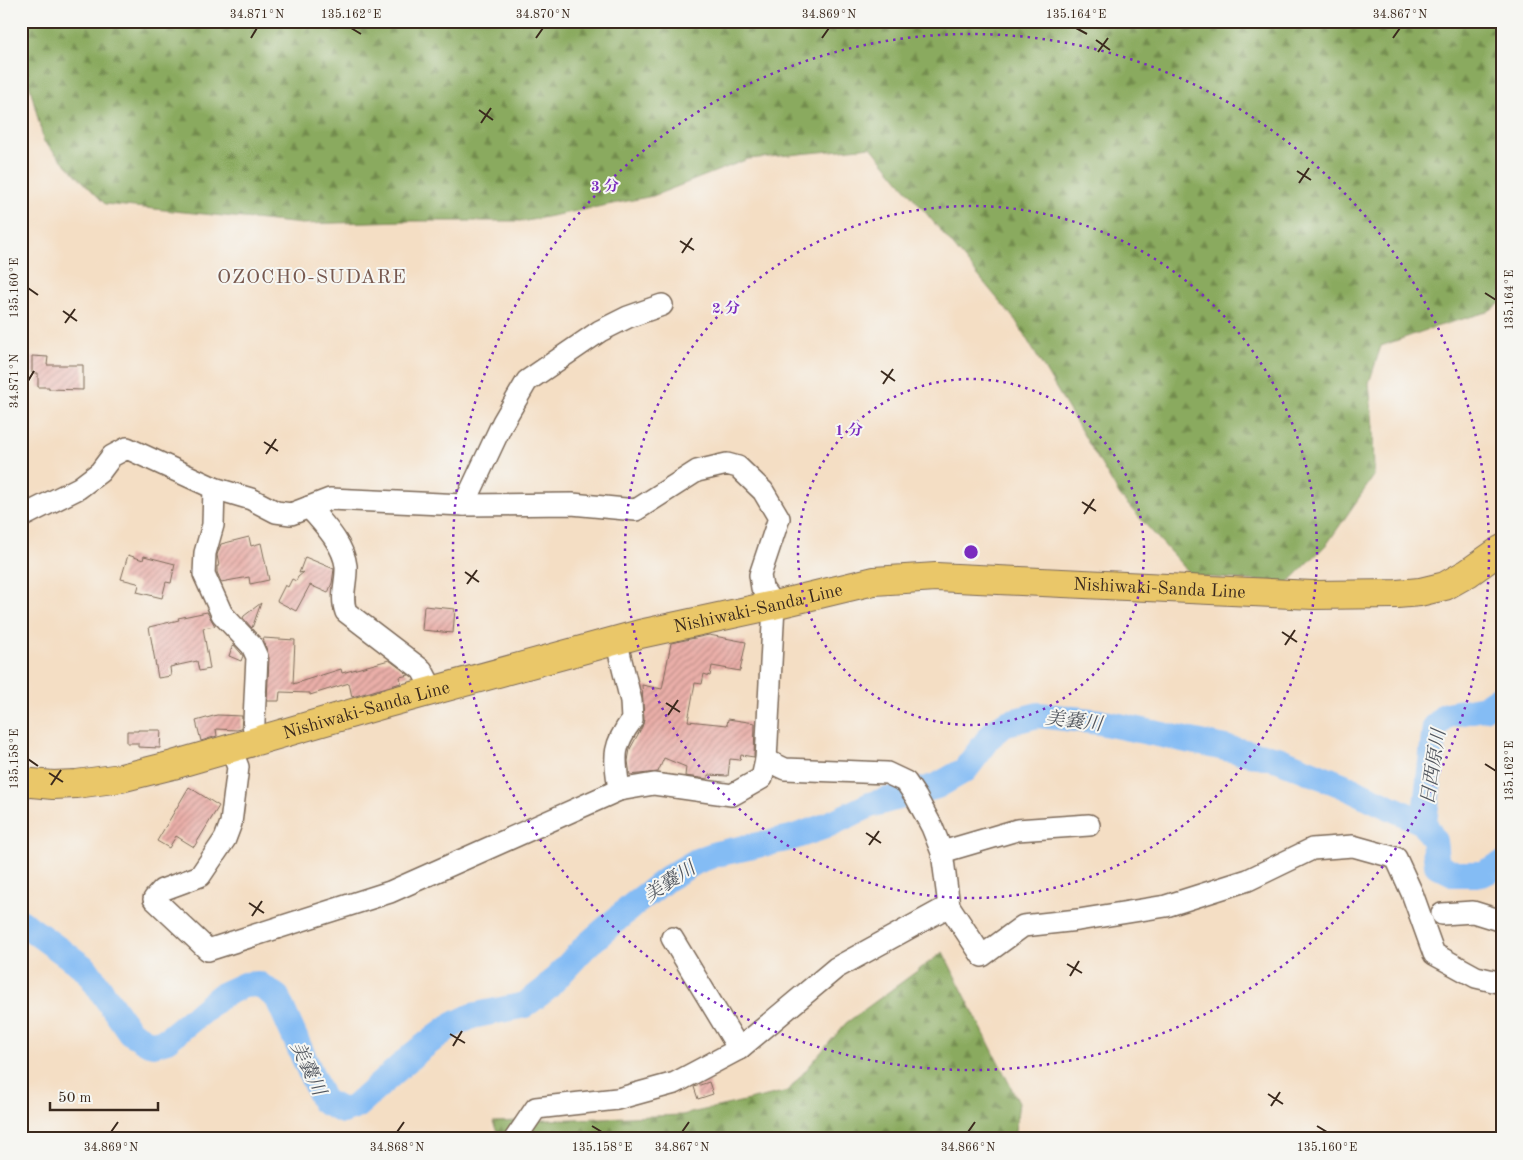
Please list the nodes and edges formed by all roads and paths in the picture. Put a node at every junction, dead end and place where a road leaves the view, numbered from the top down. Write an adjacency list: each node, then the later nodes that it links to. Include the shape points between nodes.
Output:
1 (662, 305): 3 (street, via 600,331 527,381 503,422)
2 (214, 488): 4 (street, via 251,499 276,512 291,514); 5 (street, via 127,448 112,456 100,472 79,488); 10 (street, via 213,525 205,553 204,574 222,614 252,646 256,656)
3 (464, 505): 4 (street, via 330,499); 7 (street, via 572,504 636,510 697,472 732,465 763,492 779,518 760,575 762,588)
4 (309, 507): 9 (street, via 339,544 346,566 342,603 346,612 422,670)
5 (21, 517)
6 (1502, 549): 7 (main road, Nishiwaki-Sanda Line, via 1445,586 1397,594 1313,595 936,577 874,581)
7 (774, 605): 8 (main road, Nishiwaki-Sanda Line); 11 (street)
8 (616, 640): 9 (main road, Nishiwaki-Sanda Line); 13 (street, via 631,701 632,720 614,753)
9 (433, 691): 10 (main road, Nishiwaki-Sanda Line)
10 (242, 745): 12 (main road, Nishiwaki-Sanda Line, via 165,768 98,782 53,785); 13 (street, via 231,823 225,839 200,876 162,890 154,900 208,950 390,892)
11 (766, 760): 13 (street, via 762,778 732,795 654,784); 15 (street, via 785,769 887,773 906,782 932,827)
12 (21, 782)
13 (619, 790)
14 (1088, 825): 15 (street, via 1017,830)
15 (942, 852): 16 (street)
16 (949, 906): 20 (street, via 982,956 1023,926 1166,906 1248,880 1312,849 1353,846 1396,858 1434,954 1476,977); 21 (street, via 836,968)
17 (1442, 914): 18 (street, via 1473,912)
18 (1502, 921)
19 (672, 938): 21 (street)
20 (1502, 983)
21 (739, 1049): 22 (street, via 675,1083 617,1099 536,1108)
22 (515, 1139)

